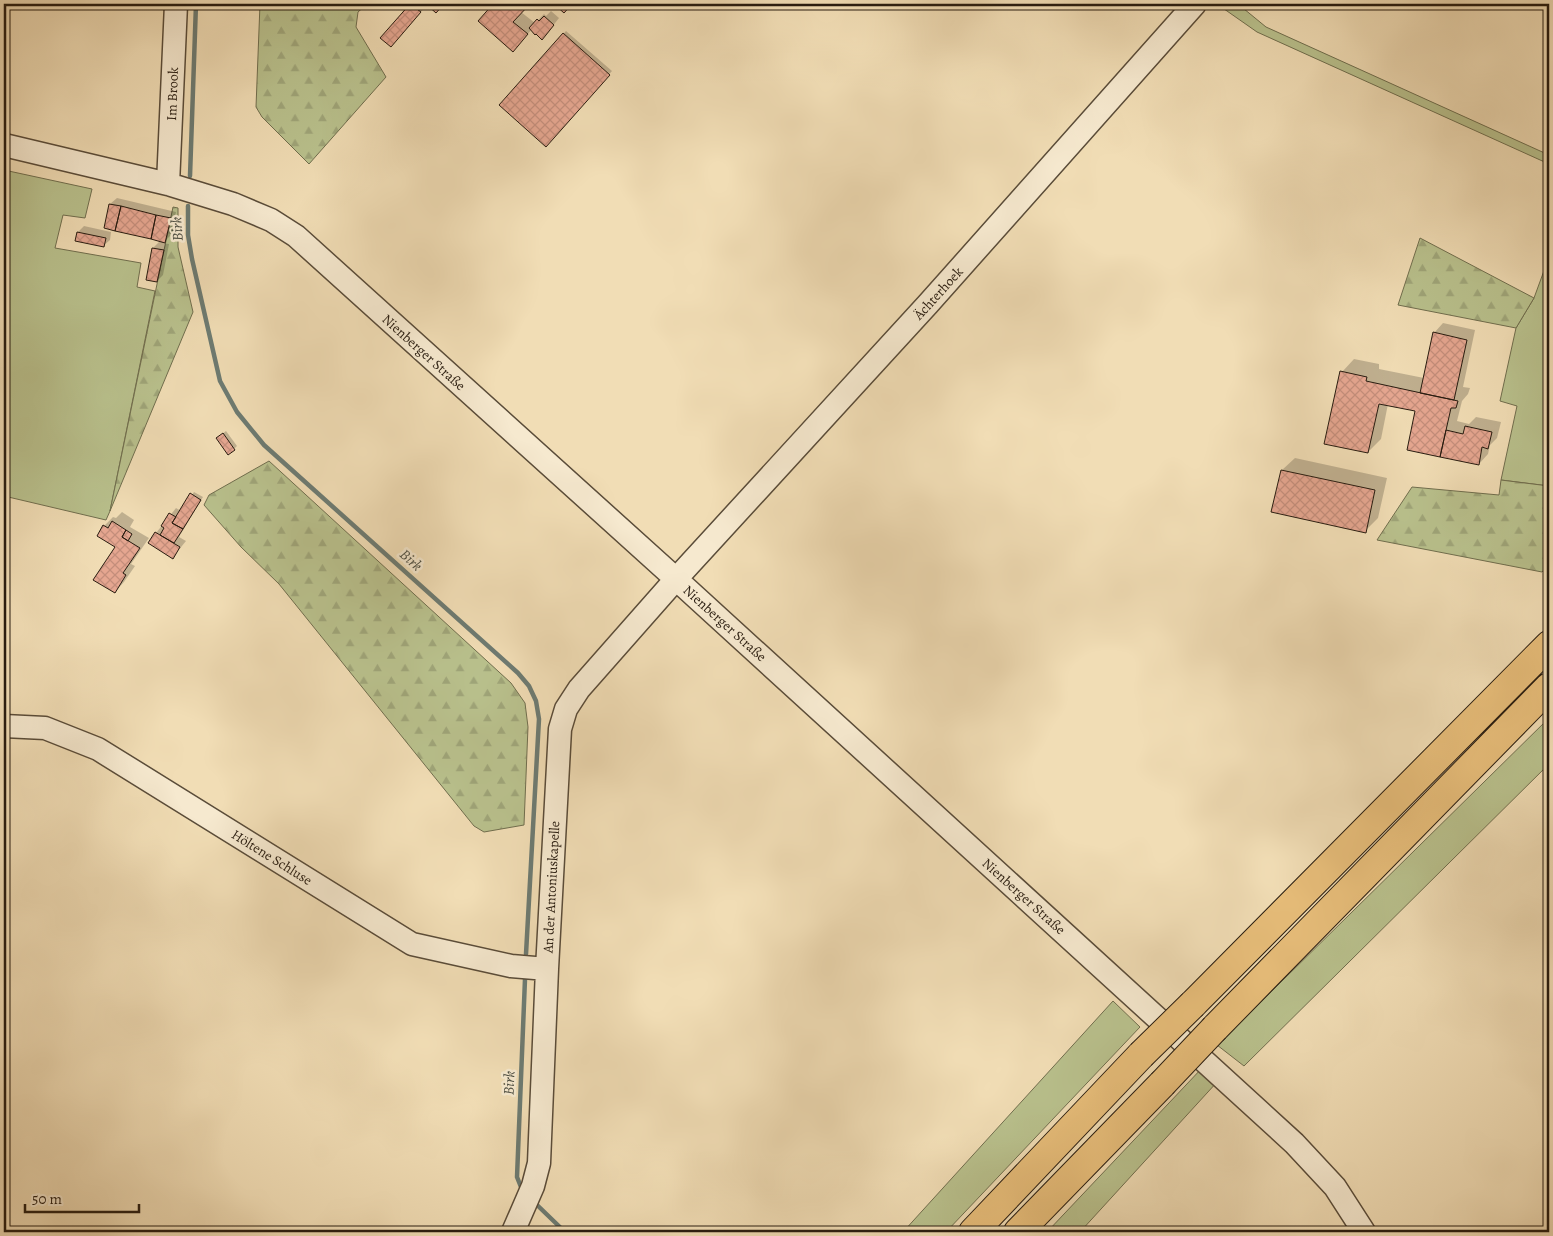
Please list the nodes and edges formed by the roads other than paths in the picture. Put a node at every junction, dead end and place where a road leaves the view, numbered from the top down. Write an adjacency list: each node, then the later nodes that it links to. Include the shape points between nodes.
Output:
1 (176, 4): 4 (street, Im Brook)
2 (1195, 4): 5 (street, Ächterhoek, via 928,304)
3 (4, 145): 4 (street, Nienberger Straße)
4 (168, 184): 5 (street, Nienberger Straße, via 233,204 271,220 296,236)
5 (676, 579): 9 (street, An der Antoniuskapelle, via 579,689 566,709 560,729); 13 (street, Nienberger Straße, via 1294,1143 1334,1187)
6 (1549, 644): 11 (highway, bridge, via 1141,1056)
7 (1549, 687): 12 (highway, bridge)
8 (4, 726): 9 (street, Höltene Schluse, via 45,728 98,748 412,944 511,966)
9 (542, 969): 10 (street, An der Antoniuskapelle, via 539,1163)
10 (513, 1232)
11 (973, 1232)
12 (1018, 1232)
13 (1364, 1232)

